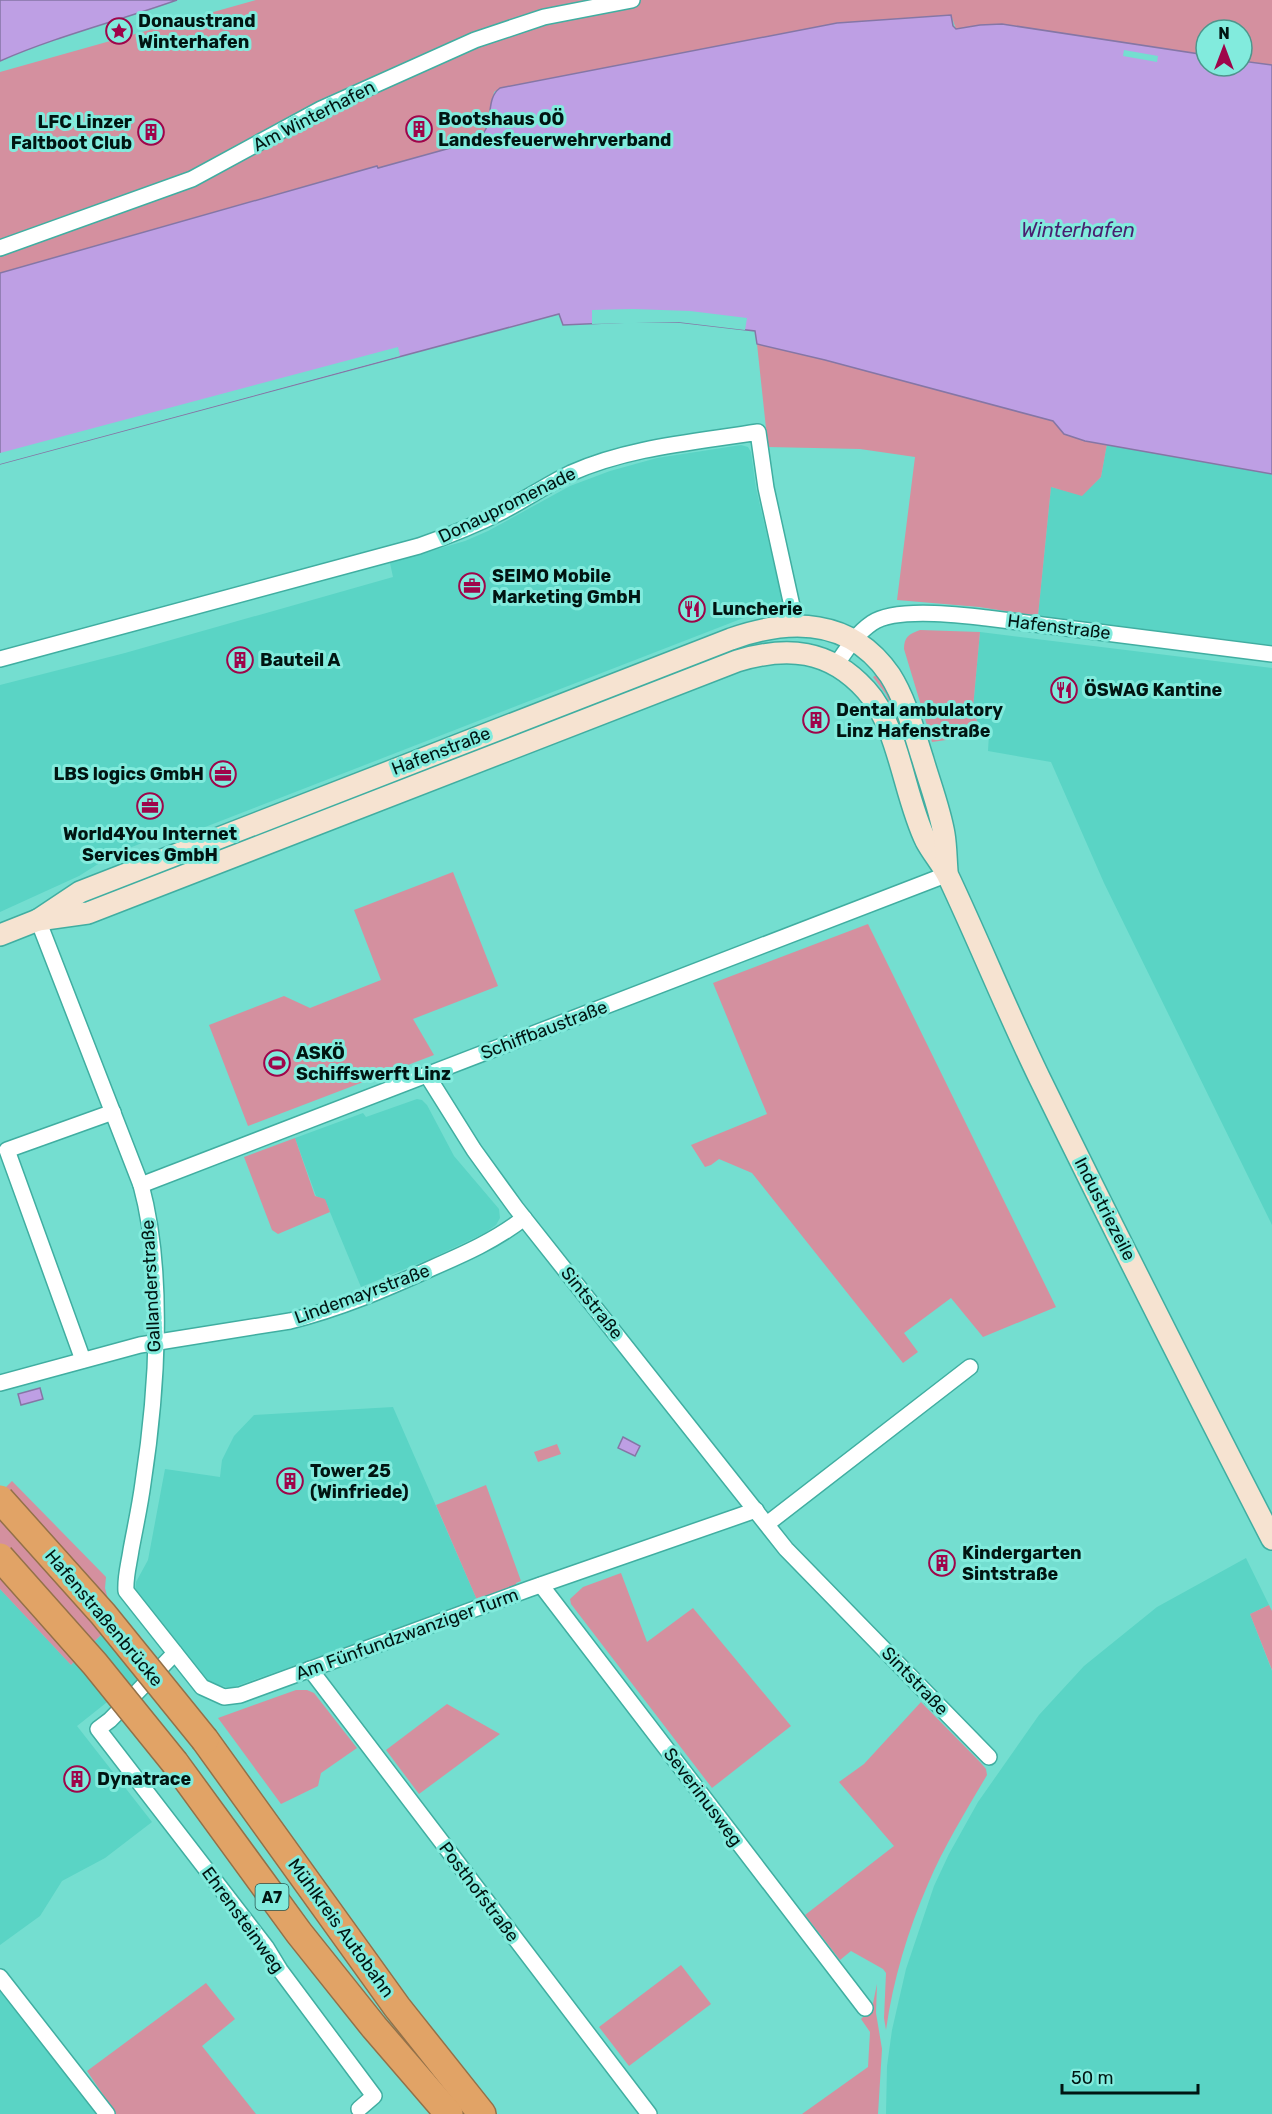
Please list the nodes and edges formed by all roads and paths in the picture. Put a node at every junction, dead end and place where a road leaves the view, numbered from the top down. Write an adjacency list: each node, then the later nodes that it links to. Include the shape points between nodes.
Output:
1 (632, 0): 2 (street, Am Winterhafen, via 544,16 475,40 321,109 192,179)
2 (0, 248)
3 (792, 625): 4 (main road, Hafenstraße, via 830,630); 6 (street, Donaupromenade, via 792,606 758,432 607,460 571,473 467,528 419,546); 9 (main road, Hafenstraße, via 764,628 731,639 226,834 80,892)
4 (853, 640): 5 (street, Hafenstraße, via 886,616 947,615); 7 (street, Hafenstraße); 8 (main road, Hafenstraße, via 875,656 903,700 944,833)
5 (1272, 654)
6 (0, 659)
7 (836, 665): 8 (main road, Hafenstraße, via 878,704 926,840); 9 (main road, Hafenstraße, via 795,653 772,653 737,661 88,913)
8 (948, 874): 11 (street, Schiffbaustraße); 22 (main road, Industriezeile, via 1039,1077)
9 (38, 920): 10 (main road, Hafenstraße); 12 (street, Gallanderstraße)
10 (0, 935)
11 (427, 1075): 13 (street, Schiffbaustraße); 14 (street, Sintstraße, via 474,1150)
12 (113, 1112): 13 (street, Gallanderstraße); 16 (street, via 7,1150)
13 (141, 1185): 15 (street, Gallanderstraße, via 154,1249)
14 (524, 1218): 15 (street, Lindemayrstraße, via 460,1256 309,1316); 20 (street, Sintstraße)
15 (156, 1342): 16 (street, Lindemayrstraße); 25 (street, Gallanderstraße, via 148,1443 126,1584 129,1596)
16 (83, 1360): 18 (street, Lindemayrstraße)
17 (969, 1366): 21 (street)
18 (0, 1383)
19 (0, 1499): 27 (highway, Hafenstraßenbrücke / A7, bridge, via 96,1606)
20 (756, 1510): 21 (street, Sintstraße); 24 (street, Am Fünfundzwanziger Turm)
21 (767, 1524): 28 (street, Sintstraße, via 786,1549)
22 (1272, 1539)
23 (0, 1557): 29 (highway, Hafenstraßenbrücke / A7, bridge, via 95,1664)
24 (542, 1585): 26 (street, Am Fünfundzwanziger Turm); 31 (street, Severinusweg)
25 (175, 1653): 26 (street, Am Fünfundzwanziger Turm, via 202,1687 224,1697 240,1695); 32 (street, Ehrensteinweg, via 98,1729 266,1947 374,2096)
26 (310, 1669): 36 (street, Posthofstraße)
27 (205, 1740): 35 (highway, Mühlkreis Autobahn / A7, via 397,2007)
28 (989, 1757)
29 (175, 1763): 34 (highway, Mühlkreis Autobahn / A7, via 299,1933)
30 (0, 1977): 33 (street)
31 (865, 2008)
32 (359, 2109)
33 (107, 2114)
34 (449, 2114)
35 (482, 2114)
36 (649, 2114)

